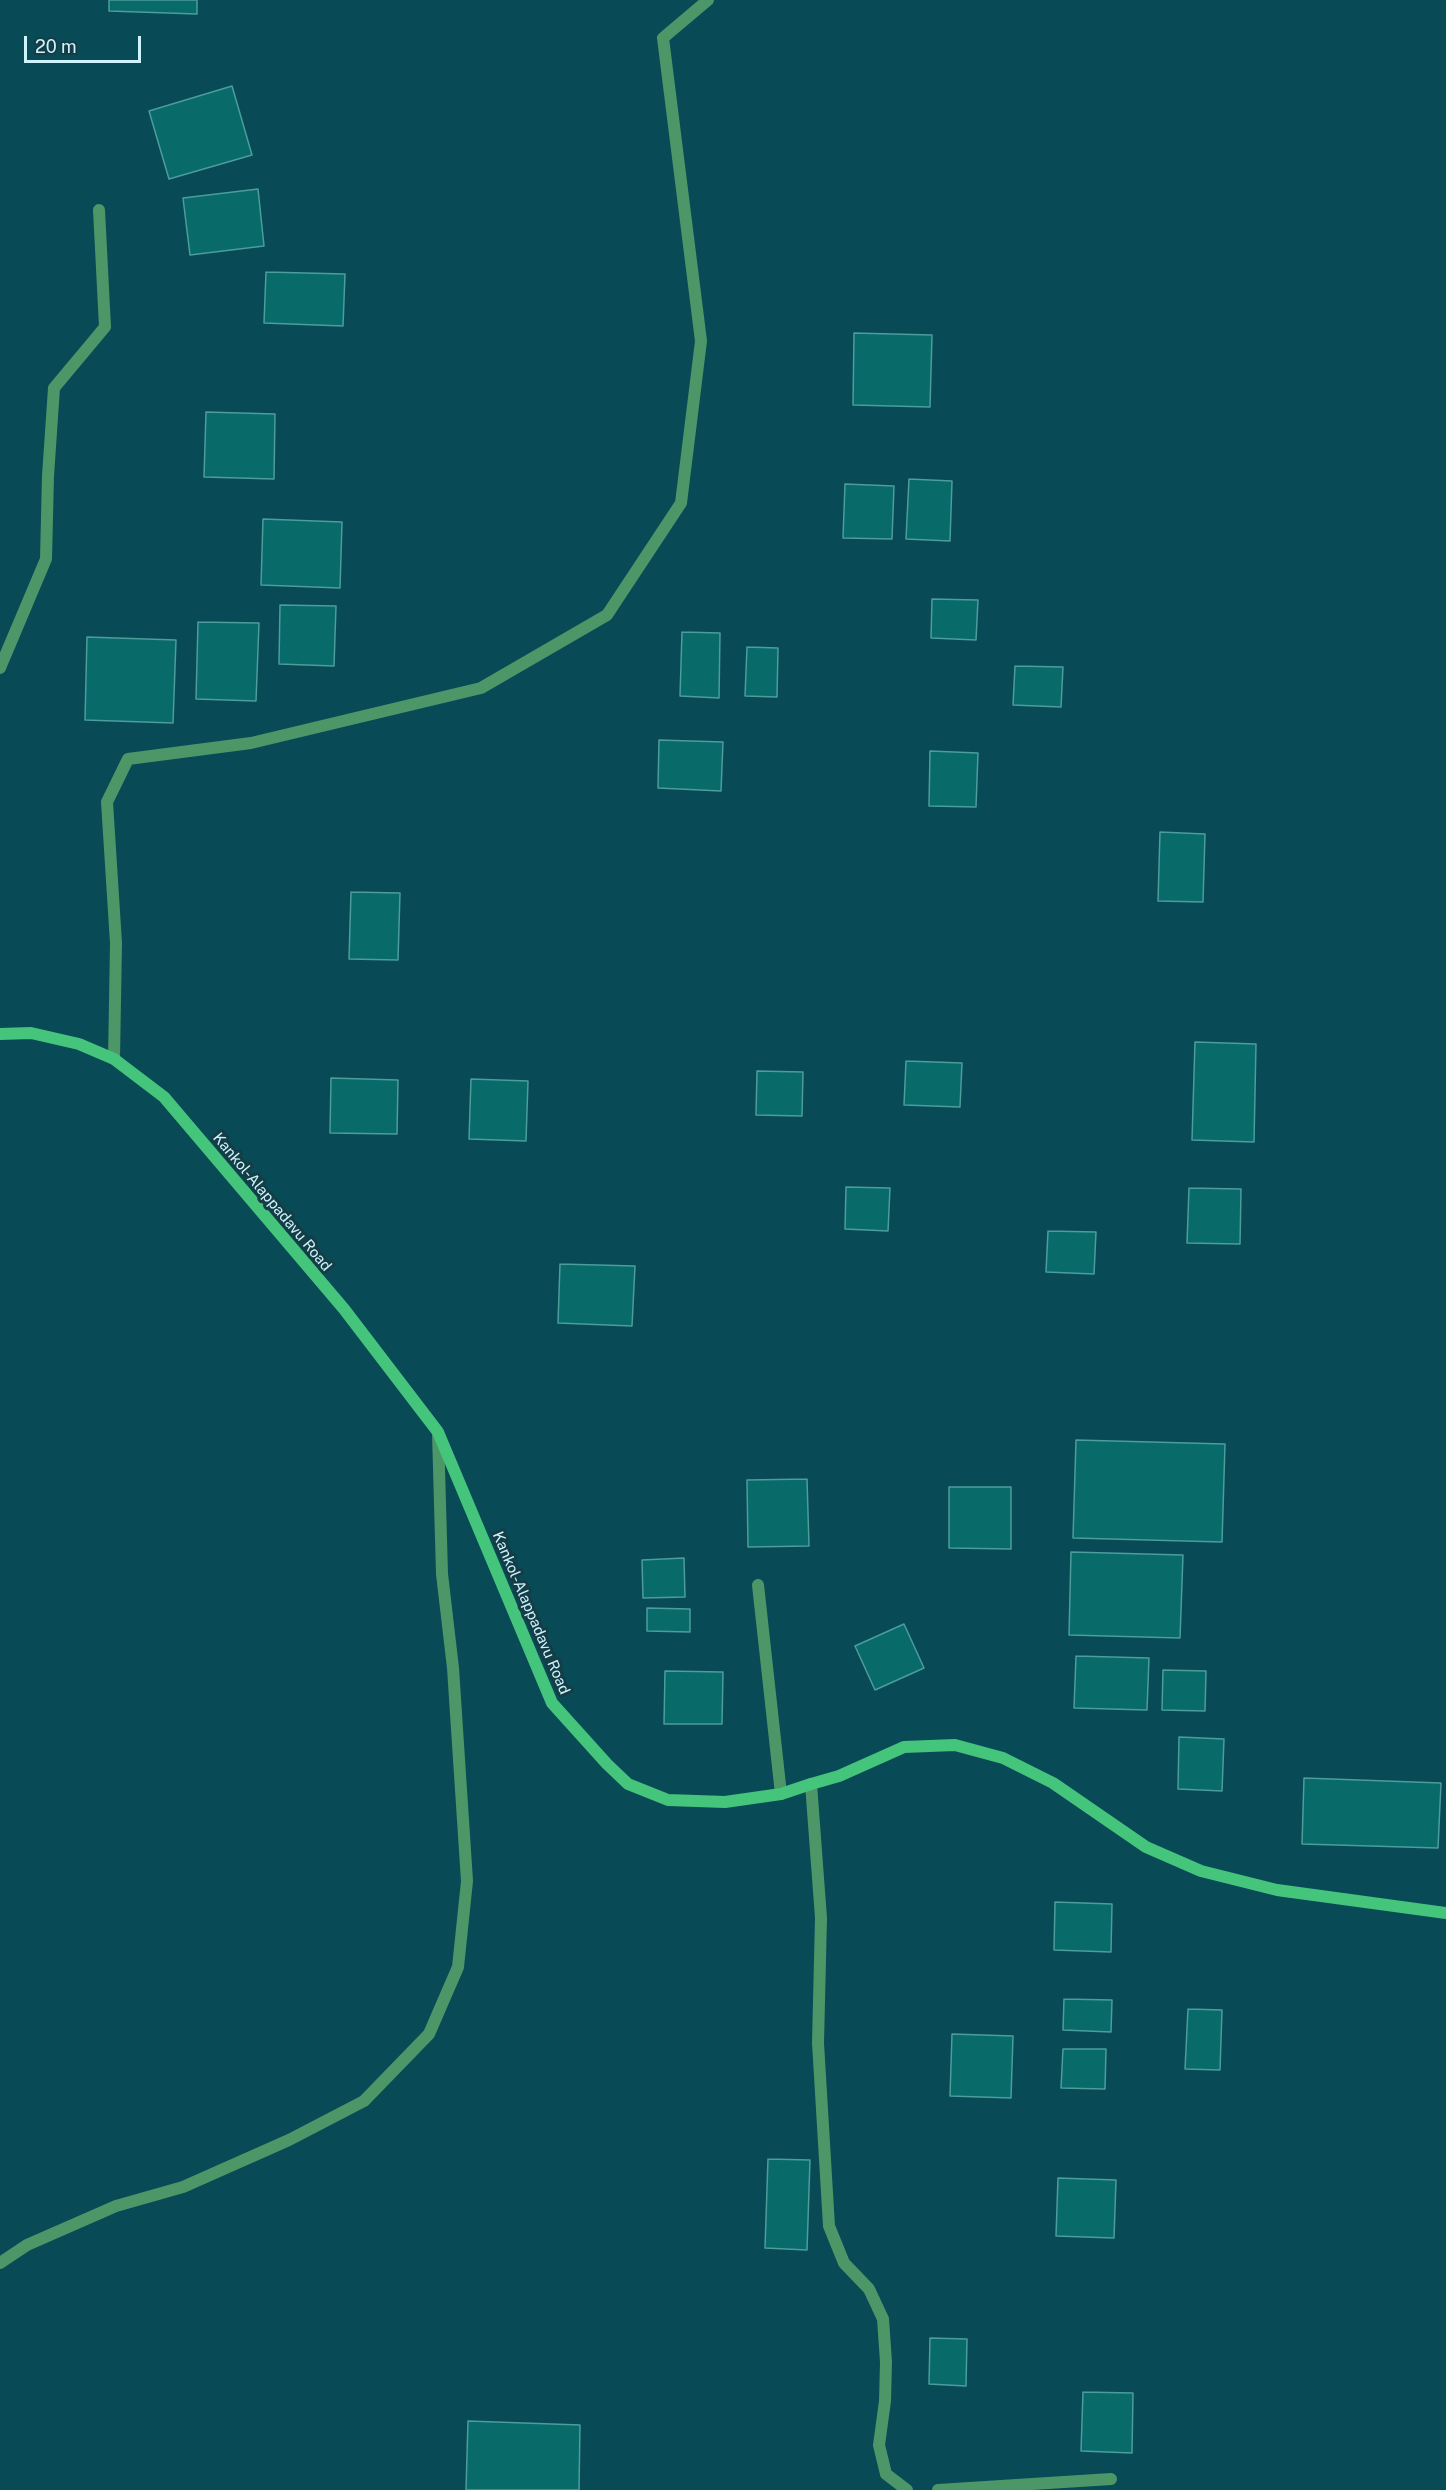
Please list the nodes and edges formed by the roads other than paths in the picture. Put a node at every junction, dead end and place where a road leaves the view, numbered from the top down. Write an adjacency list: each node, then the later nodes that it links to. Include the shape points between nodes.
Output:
1 (708, 0): 5 (street, via 663,38 701,341 681,503 607,615 481,688 251,743 128,759 107,802 116,944)
2 (99, 210): 3 (street, via 105,327 54,388 46,559)
3 (0, 668)
4 (0, 1034): 5 (main road, Kankol-Alappadavu Road, via 31,1033)
5 (114, 1059): 6 (main road, Kankol-Alappadavu Road, via 164,1097 344,1309)
6 (438, 1432): 9 (main road, Kankol-Alappadavu Road, via 552,1703 607,1764 628,1784 668,1800 725,1802); 11 (street, via 442,1574 453,1668 467,1881 458,1967 429,2034 364,2101 289,2140 183,2187 117,2206 27,2245)
7 (758, 1585): 9 (street)
8 (811, 1784): 9 (main road, Kankol-Alappadavu Road); 10 (main road, Kankol-Alappadavu Road, via 904,1747 955,1745 1003,1758 1053,1783 1146,1847 1201,1871 1277,1890); 13 (street, via 821,1918 818,2043 829,2226 844,2263 869,2289 883,2319 885,2401 879,2445 886,2474)
9 (781, 1794)
10 (1446, 1912)
11 (0, 2263)
12 (1111, 2479): 14 (street)
13 (907, 2490)
14 (938, 2490)

